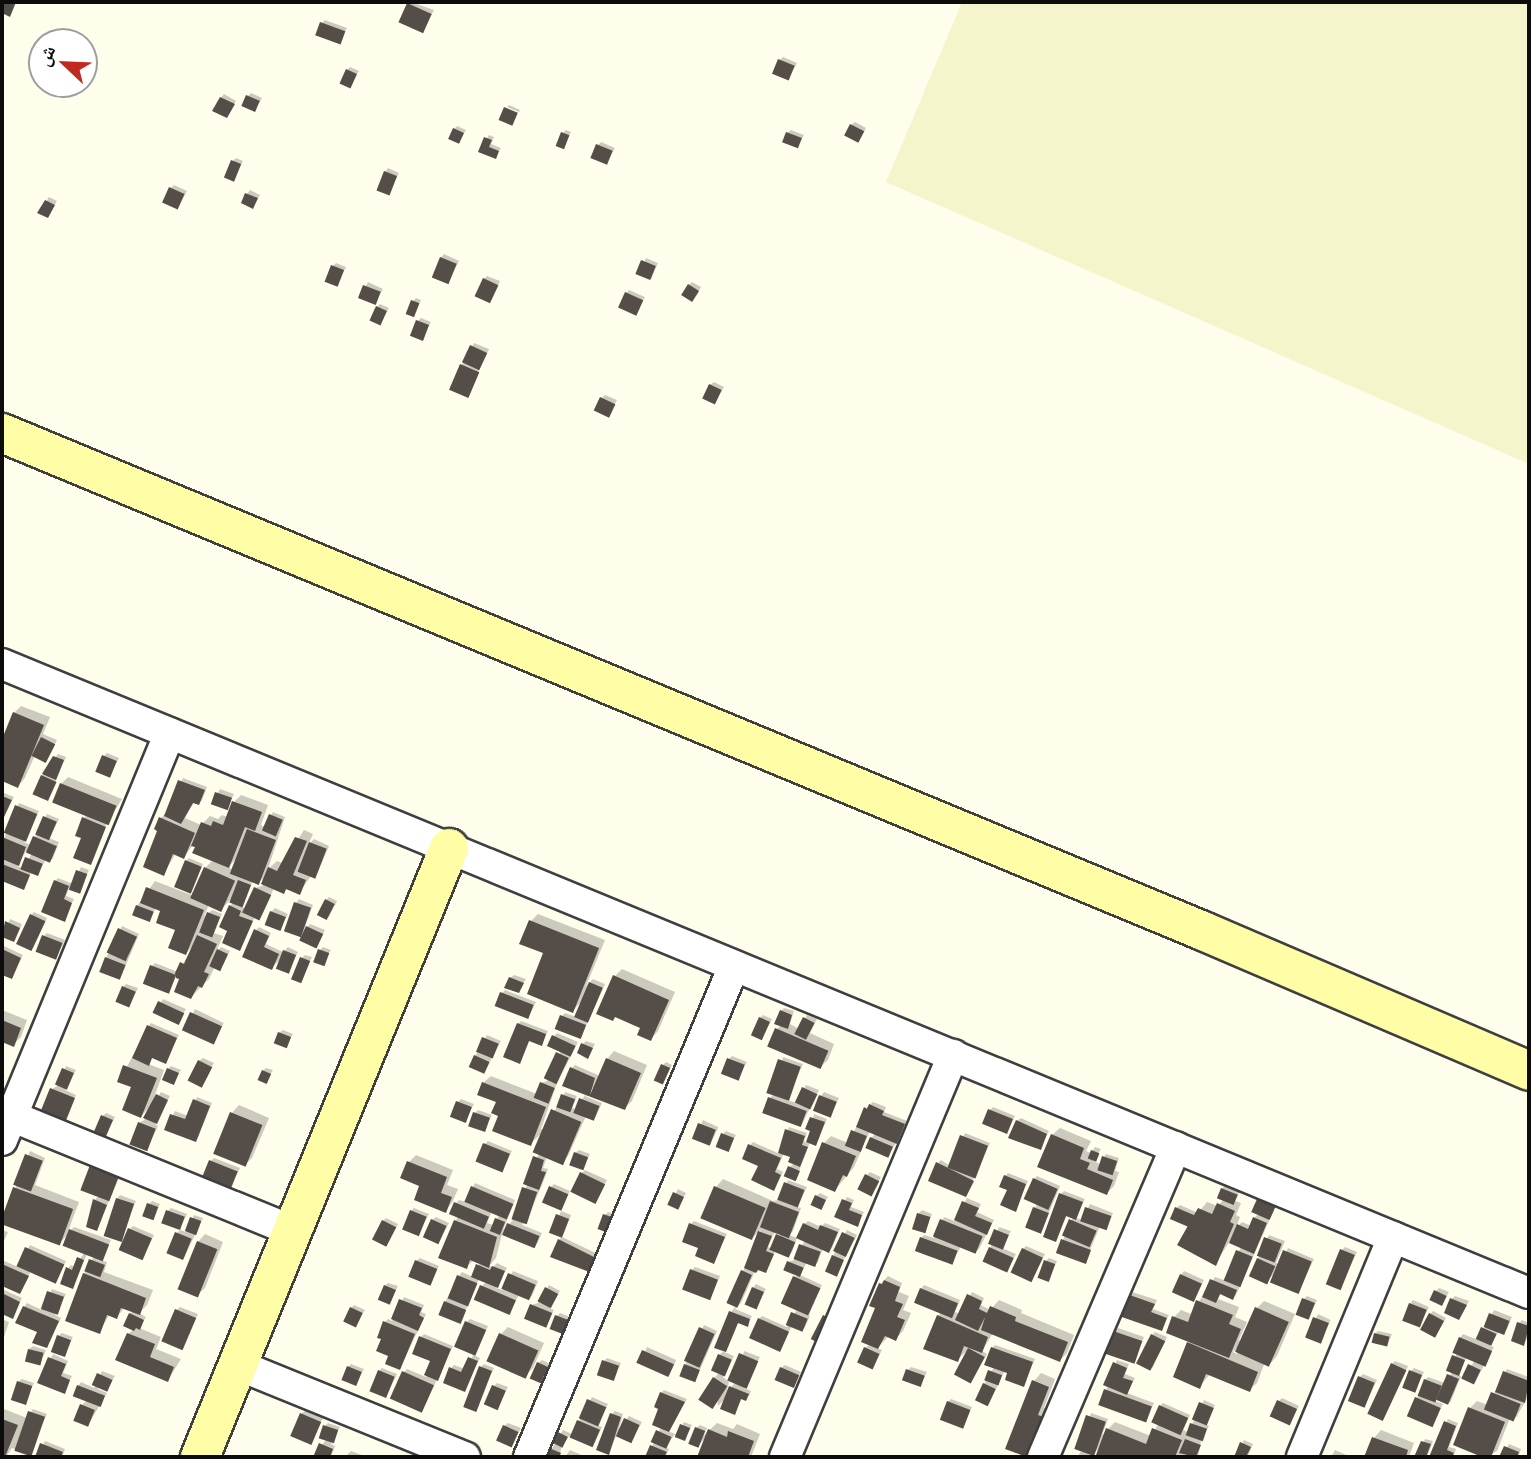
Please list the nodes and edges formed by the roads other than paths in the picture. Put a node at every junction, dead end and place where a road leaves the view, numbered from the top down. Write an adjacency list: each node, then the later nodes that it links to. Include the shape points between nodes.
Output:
1 (2, 433): 7 (street)
2 (2, 664): 3 (street)
3 (170, 733): 4 (street); 8 (street)
4 (450, 848): 5 (street); 10 (street)
5 (734, 966): 6 (street); 16 (street)
6 (953, 1055): 9 (street); 17 (street)
7 (1529, 1071)
8 (6, 1128): 10 (street)
9 (1176, 1147): 11 (street); 18 (street)
10 (293, 1231): 13 (street)
11 (1393, 1237): 12 (street); 19 (street)
12 (1529, 1293)
13 (238, 1365): 14 (street); 15 (street)
14 (200, 1457)
15 (466, 1457)
16 (529, 1457)
17 (785, 1457)
18 (1043, 1457)
19 (1302, 1457)

